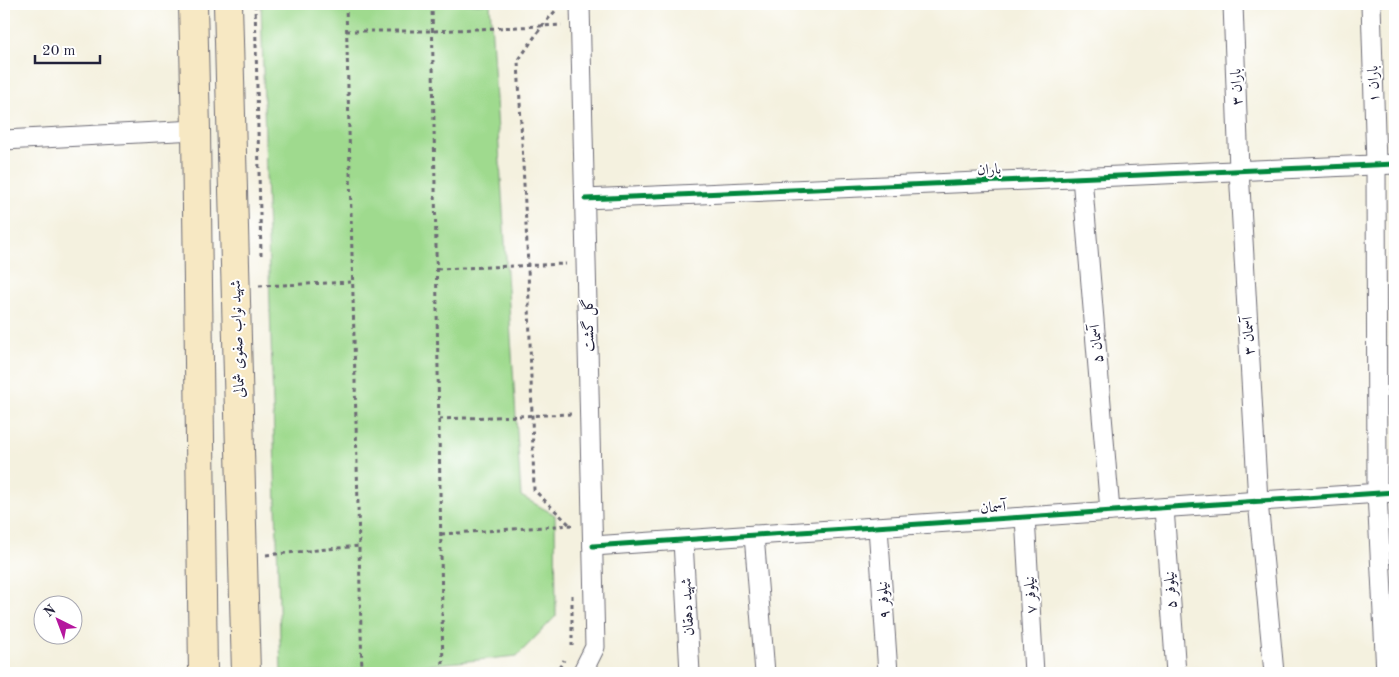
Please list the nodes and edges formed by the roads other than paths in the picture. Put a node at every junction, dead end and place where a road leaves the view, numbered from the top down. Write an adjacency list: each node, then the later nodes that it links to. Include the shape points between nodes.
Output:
1 (193, 4): 6 (street)
2 (228, 4): 23 (street, شهید نواب صفوی شمالی)
3 (580, 4): 12 (street, گل گشت)
4 (1233, 4): 10 (street, باران ۳)
5 (1371, 4): 8 (street, باران ۱)
6 (196, 130): 7 (street); 22 (street)
7 (4, 140)
8 (1376, 164): 9 (street, باران); 10 (street, باران); 13 (street, باران ۱)
9 (1395, 164)
10 (1238, 170): 11 (street, باران); 14 (street, آسمان ۳)
11 (1082, 177): 12 (street, باران); 16 (street, آسمان ۵)
12 (585, 199): 21 (street, گل گشت)
13 (1386, 493): 14 (street, آسمان); 31 (street, باران ۱)
14 (1258, 501): 15 (street, آسمان); 30 (street, آسمان ۳)
15 (1164, 508): 16 (street, آسمان); 29 (street, نیلوفر ۵)
16 (1110, 511): 17 (street, آسمان)
17 (1025, 517): 18 (street, آسمان); 28 (street, نیلوفر ۷)
18 (878, 527): 19 (street, آسمان); 27 (street, نیلوفر ۹)
19 (754, 535): 20 (street, آسمان); 26 (street)
20 (683, 540): 21 (street, آسمان); 25 (street, شهید دهقان)
21 (592, 546): 24 (street, گل گشت, via 595,647)
22 (203, 673)
23 (246, 673)
24 (582, 673)
25 (690, 673)
26 (765, 673)
27 (888, 673)
28 (1034, 673)
29 (1176, 673)
30 (1274, 673)
31 (1386, 673)

